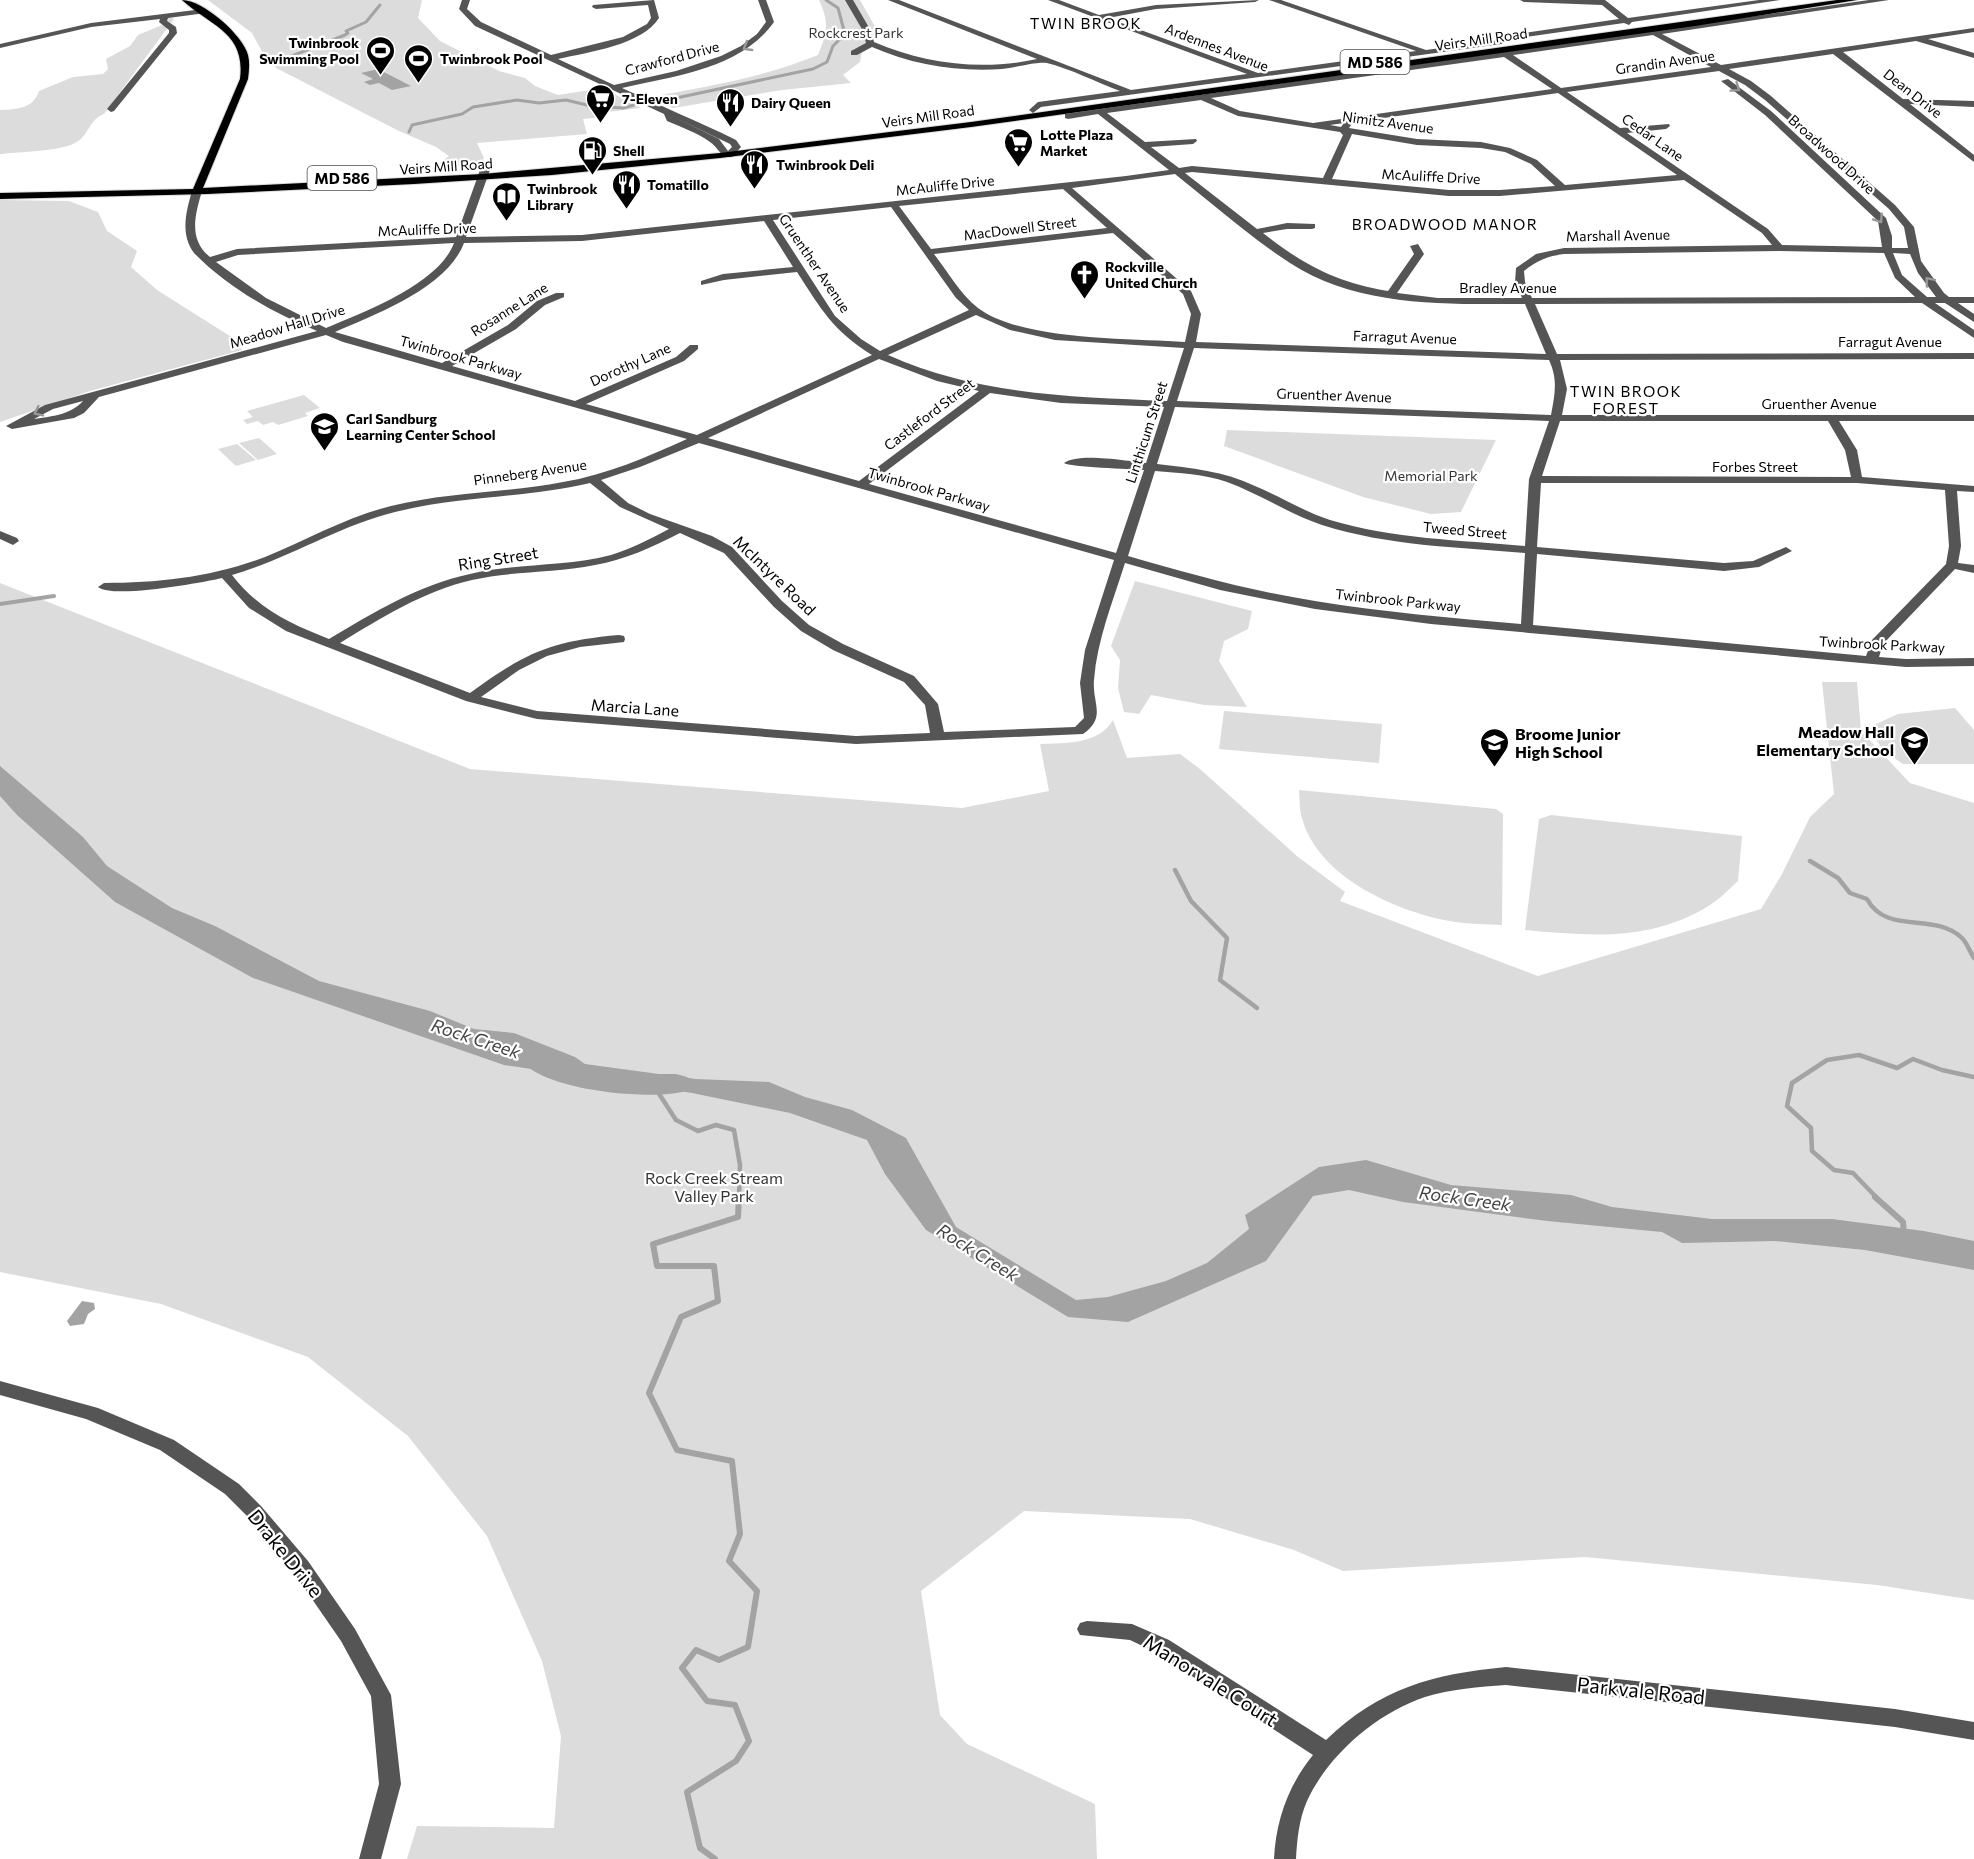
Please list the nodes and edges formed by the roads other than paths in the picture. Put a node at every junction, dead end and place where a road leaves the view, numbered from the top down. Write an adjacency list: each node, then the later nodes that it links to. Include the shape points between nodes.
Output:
1 (186, 0): 18 (main road, Twinbrook Parkway)
2 (466, 0): 31 (street, via 463,9 478,24)
3 (762, 0): 36 (street, Crawford Drive, one-way to 36, via 770,22 754,44 723,59)
4 (849, 0): 24 (street)
5 (891, 0): 32 (street)
6 (1052, 0): 20 (street, Ardennes Avenue)
7 (1255, 0): 20 (street, via 1156,7)
8 (1273, 0): 28 (street)
9 (1524, 0): 14 (street)
10 (1776, 0): 16 (street, Veirs Mill Road)
11 (1815, 0): 21 (main road, Veirs Mill Road / MD 586)
12 (1853, 0): 21 (main road, Veirs Mill Road / MD 586)
13 (1885, 0): 21 (street, Veirs Mill Road)
14 (1602, 1): 21 (street, Broadwood Drive)
15 (650, 2): 17 (street); 31 (street, via 655,20 643,32)
16 (1730, 3): 21 (street, Veirs Mill Road)
17 (596, 7)
18 (203, 11): 19 (street); 67 (main road, Twinbrook Parkway, via 227,29 244,53 245,67 244,79)
19 (165, 16): 25 (street); 43 (street, via 163,22 174,33)
20 (1099, 17): 35 (street, Ardennes Avenue)
21 (1640, 30): 28 (street, Veirs Mill Road, via 1517,36 1501,42); 29 (street, Veirs Mill Road); 33 (street, Broadwood Drive); 34 (street, Broadwood Drive); 35 (main road, Veirs Mill Road / MD 586)
22 (1974, 30): 23 (street, Grandin Avenue)
23 (1915, 38): 26 (street, Grandin Avenue); 30 (street)
24 (871, 44): 27 (street); 32 (street, via 935,64 1006,67)
25 (0, 45)
26 (1833, 50): 33 (street, Grandin Avenue); 41 (street, Dean Drive)
27 (854, 52)
28 (1425, 52): 35 (street, Veirs Mill Road)
29 (1506, 54): 37 (street, Cedar Lane); 39 (street, Veirs Mill Road)
30 (1974, 56)
31 (550, 58): 36 (street)
32 (1048, 59): 38 (street)
33 (1721, 68): 34 (street, Grandin Avenue); 80 (street, Broadwood Drive, via 1768,98 1892,207 1910,227)
34 (1706, 70): 37 (street, Grandin Avenue); 79 (street, Broadwood Drive, one-way to 79, via 1768,113 1869,206 1883,220)
35 (1264, 78): 38 (main road, Veirs Mill Road / MD 586); 40 (main road, Veirs Mill Road / MD 586)
36 (615, 87): 45 (street)
37 (1560, 90): 47 (street, Grandin Avenue); 54 (street, Cedar Lane)
38 (1134, 94): 40 (street); 49 (main road, Veirs Mill Road / MD 586)
39 (1202, 97): 40 (street, Veirs Mill Road); 48 (street, Nimitz Avenue, via 1238,113)
40 (1152, 101): 44 (street, Veirs Mill Road); 49 (main road, Veirs Mill Road / MD 586)
41 (1901, 101): 42 (street); 58 (street, Dean Drive)
42 (1974, 104)
43 (111, 109)
44 (1100, 112): 46 (street, Veirs Mill Road); 56 (street, Bradley Avenue)
45 (668, 113): 51 (street, via 670,119); 52 (street)
46 (1068, 116)
47 (1360, 120): 48 (street, Grandin Avenue); 53 (street)
48 (1314, 125): 53 (street, Nimitz Avenue)
49 (936, 126): 57 (main road, Veirs Mill Road / MD 586); 60 (main road, Veirs Mill Road / MD 586)
50 (1666, 126): 54 (street)
51 (690, 128): 52 (street); 60 (street, via 716,141)
52 (704, 128): 57 (street)
53 (1343, 130): 65 (street, via 1348,135); 68 (street, Nimitz Avenue, via 1507,150 1534,162)
54 (1619, 131): 64 (street, Cedar Lane)
55 (1193, 141): 56 (street)
56 (1145, 145): 62 (street, Bradley Avenue)
57 (737, 147): 60 (street)
58 (1959, 147): 59 (street); 61 (street, Dean Drive)
59 (1974, 147)
60 (724, 152): 63 (main road, Veirs Mill Road / MD 586)
61 (1974, 159)
62 (1178, 171): 65 (street, McAuliffe Drive, via 1210,170); 66 (street, McAuliffe Drive); 75 (street, Bradley Avenue)
63 (484, 173): 67 (main road, Veirs Mill Road / MD 586); 76 (street, Meadow Hall Drive)
64 (1686, 177): 68 (street, McAuliffe Drive); 78 (street, Cedar Lane, via 1765,231)
65 (1326, 182): 68 (street, McAuliffe Drive, via 1449,193)
66 (1065, 186): 71 (street, McAuliffe Drive); 74 (street, Linthicum Street)
67 (198, 188): 69 (main road, Veirs Mill Road / MD 586); 70 (main road, Veirs Mill Road / MD 586); 82 (street, Twinbrook Parkway, via 190,227 194,246)
68 (1563, 188)
69 (0, 189)
70 (0, 196)
71 (893, 204): 72 (street, McAuliffe Drive); 81 (street, Farragut Avenue)
72 (767, 218): 76 (street, McAuliffe Drive, via 582,238); 83 (street, Gruenther Avenue)
73 (1312, 226): 75 (street)
74 (1116, 230): 81 (street, MacDowell Street); 95 (street, Linthicum Street, via 1186,293 1196,314)
75 (1254, 232): 86 (street, Bradley Avenue, via 1311,273)
76 (460, 240): 82 (street, McAuliffe Drive, via 237,252); 93 (street, Meadow Hall Drive, via 455,253 427,281 388,305)
77 (1415, 246): 86 (street, via 1419,254)
78 (1779, 248): 79 (street, Marshall Avenue); 90 (street, Marshall Avenue, via 1557,251 1537,256 1518,270)
79 (1887, 250): 80 (street, Marshall Avenue); 87 (street, Broadwood Drive, via 1898,276)
80 (1913, 250): 88 (street, Broadwood Drive, one-way to 80, via 1923,273)
81 (928, 252): 91 (street, Farragut Avenue)
82 (208, 261): 93 (street, Twinbrook Parkway, via 263,302)
83 (800, 269): 84 (street); 97 (street, Gruenther Avenue, via 833,320 850,337)
84 (705, 283)
85 (560, 295): 100 (street, Rosanne Lane, via 541,303 512,327)
86 (1390, 295): 90 (street, Bradley Avenue, via 1438,301)
87 (1924, 300): 88 (street, Bradley Avenue); 90 (street, Bradley Avenue); 94 (street, Broadwood Drive)
88 (1948, 300): 89 (street, Bradley Avenue); 92 (street, Broadwood Drive)
89 (1974, 300)
90 (1528, 301): 99 (street, Marshall Avenue)
91 (975, 311): 95 (street, Farragut Avenue, via 1014,328 1055,338); 97 (street, Pinneberg Avenue)
92 (1974, 319)
93 (326, 332): 100 (street, Twinbrook Parkway); 107 (street, Meadow Hall Drive, via 49,407)
94 (1974, 335)
95 (1190, 345): 99 (street, Farragut Avenue); 102 (street, Linthicum Street)
96 (694, 347): 103 (street, Dorothy Lane, via 680,358)
97 (880, 355): 101 (street, Gruenther Avenue, via 927,374); 109 (street, Pinneberg Avenue)
98 (1974, 356): 99 (street, Farragut Avenue)
99 (1553, 357): 104 (street, Marshall Avenue, via 1562,389)
100 (443, 367): 103 (street, Twinbrook Parkway)
101 (988, 389): 102 (street, Gruenther Avenue, via 1061,400); 115 (street, Castleford Street)
102 (1171, 404): 104 (street, Gruenther Avenue); 111 (street, Linthicum Street)
103 (575, 405): 109 (street, Twinbrook Parkway)
104 (1556, 418): 105 (street, Gruenther Avenue); 113 (street, Marshall Avenue)
105 (1832, 418): 106 (street, Gruenther Avenue); 114 (street, via 1851,450)
106 (1970, 418): 108 (street)
107 (0, 429)
108 (1974, 431)
109 (697, 439): 112 (street, Pinneberg Avenue); 115 (street, Twinbrook Parkway)
110 (1070, 463): 111 (street, Tweed Street)
111 (1150, 467): 121 (street, Tweed Street, via 1228,479 1299,513 1350,530 1391,538); 123 (street, Linthicum Street)
112 (592, 479): 118 (street, McIntyre Road, via 624,505); 126 (street, Pinneberg Avenue, via 523,491 445,498 366,516)
113 (1535, 479): 114 (street, Forbes Street); 121 (street, Marshall Avenue)
114 (1857, 480): 116 (street, Forbes Street)
115 (860, 484): 123 (street, Twinbrook Parkway)
116 (1951, 486): 117 (street, Forbes Street); 124 (street, via 1955,546)
117 (1974, 489)
118 (679, 528): 130 (street, Ring Street, via 643,548 612,558 501,571 438,587 386,610); 135 (street, McIntyre Road, via 728,550 805,628 909,679 931,704)
119 (0, 535): 120 (street)
120 (13, 541)
121 (1530, 551): 122 (street, Tweed Street, via 1724,567 1755,564); 128 (street, Marshall Avenue)
122 (1786, 551)
123 (1121, 559): 128 (street, Twinbrook Parkway, via 1220,586 1315,605); 134 (street, Linthicum Street, via 1091,650 1087,683 1091,718)
124 (1952, 565): 125 (street); 131 (street, via 1877,643)
125 (1974, 569)
126 (225, 574): 127 (street, Pinneberg Avenue, via 149,588); 130 (street, Marcia Lane, via 240,595 263,614)
127 (104, 587)
128 (1527, 628): 131 (street, Twinbrook Parkway)
129 (619, 639): 133 (street, via 580,643 541,654)
130 (330, 644): 133 (street, Marcia Lane)
131 (1871, 660): 132 (street, Twinbrook Parkway)
132 (1974, 662)
133 (471, 698): 135 (street, Marcia Lane, via 537,715 856,740)
134 (1078, 731): 135 (street, Marcia Lane)
135 (938, 738)
136 (0, 1388): 140 (street, Drake Drive, via 91,1413 167,1445 232,1489 301,1567 348,1635 381,1695 390,1784)
137 (1087, 1629): 139 (street, Manorvale Court, via 1132,1632 1161,1646)
138 (1974, 1731): 139 (street, Parkvale Road, via 1895,1718 1506,1676 1460,1680 1412,1693 1372,1714)
139 (1326, 1752): 141 (street, Parkvale Road, via 1298,1797 1286,1838)
140 (370, 1859)
141 (1285, 1859)

